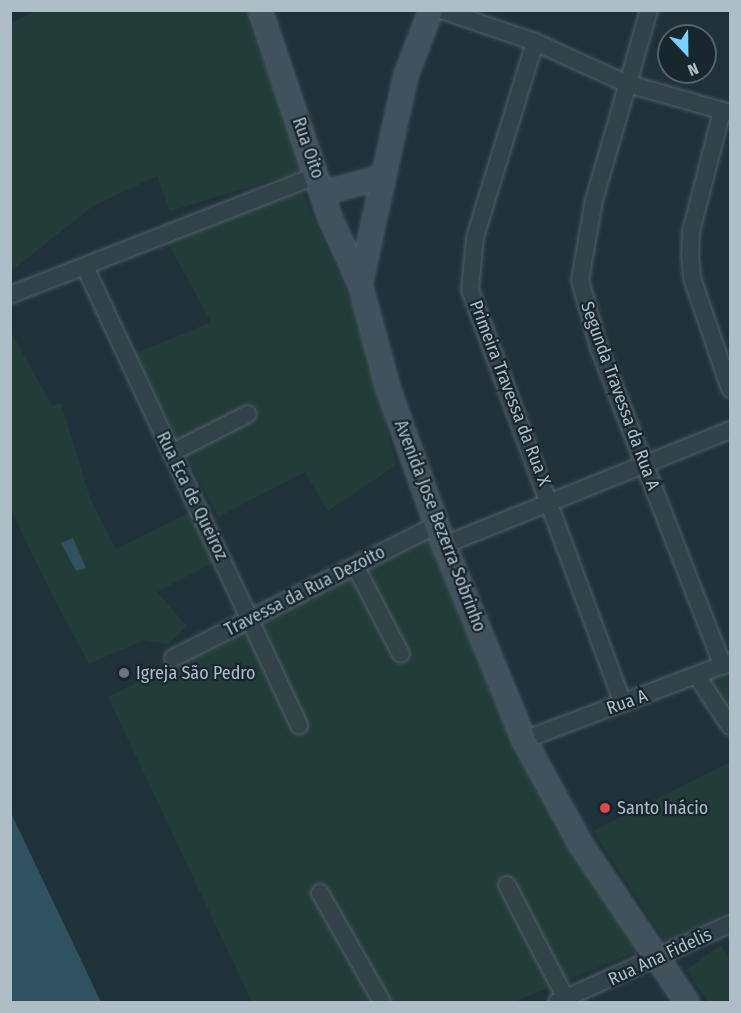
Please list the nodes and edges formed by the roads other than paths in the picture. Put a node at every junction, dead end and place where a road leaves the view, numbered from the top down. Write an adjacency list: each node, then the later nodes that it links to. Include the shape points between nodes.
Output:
1 (260, 10): 9 (main road, Rua Oito)
2 (431, 10): 8 (main road, Avenida Jose Bezerra Sobrinho, via 406,75)
3 (441, 10): 5 (street)
4 (649, 10): 6 (street, Segunda Travessa da Rua A)
5 (535, 42): 6 (street); 18 (street, Primeira Travessa da Rua X, via 475,237 470,290)
6 (626, 83): 7 (street); 17 (street, Segunda Travessa da Rua A, via 594,200 580,280 595,338)
7 (726, 112): 13 (street, via 691,232 690,255 692,278)
8 (382, 177): 9 (main road); 11 (main road, Avenida Jose Bezerra Sobrinho)
9 (320, 184): 10 (street); 11 (main road, Rua Oito)
10 (85, 267): 12 (street); 16 (street, Rua Eca de Queiroz)
11 (360, 284): 19 (main road, Avenida Jose Bezerra Sobrinho, via 388,388)
12 (10, 295)
13 (730, 389)
14 (248, 414): 16 (street)
15 (730, 430): 17 (street, Travessa da Rua Dezoito)
16 (171, 453): 21 (street, Rua Eca de Queiroz)
17 (645, 462): 18 (street, Travessa da Rua Dezoito); 24 (street, Segunda Travessa da Rua A)
18 (551, 501): 19 (street, Travessa da Rua Dezoito); 26 (street, Primeira Travessa da Rua X)
19 (441, 535): 20 (street, Travessa da Rua Dezoito); 29 (main road, Avenida Jose Bezerra Sobrinho)
20 (355, 566): 21 (street, Travessa da Rua Dezoito); 22 (street)
21 (251, 618): 23 (street, Travessa da Rua Dezoito); 27 (street, Rua Eca de Queiroz)
22 (401, 654)
23 (173, 658)
24 (727, 664): 25 (street, Rua A)
25 (697, 676): 26 (street, Rua A); 28 (street)
26 (623, 704): 29 (street, Rua A)
27 (299, 725)
28 (730, 726)
29 (524, 740): 33 (main road, Avenida Jose Bezerra Sobrinho, via 575,836)
30 (507, 885): 34 (street)
31 (320, 893): 35 (street)
32 (730, 924): 33 (street, Rua Ana Fidelis)
33 (658, 959): 34 (street, Rua Ana Fidelis); 36 (main road, Avenida Jose Bezerra Sobrinho)
34 (561, 1001)
35 (382, 1002)
36 (687, 1002)

